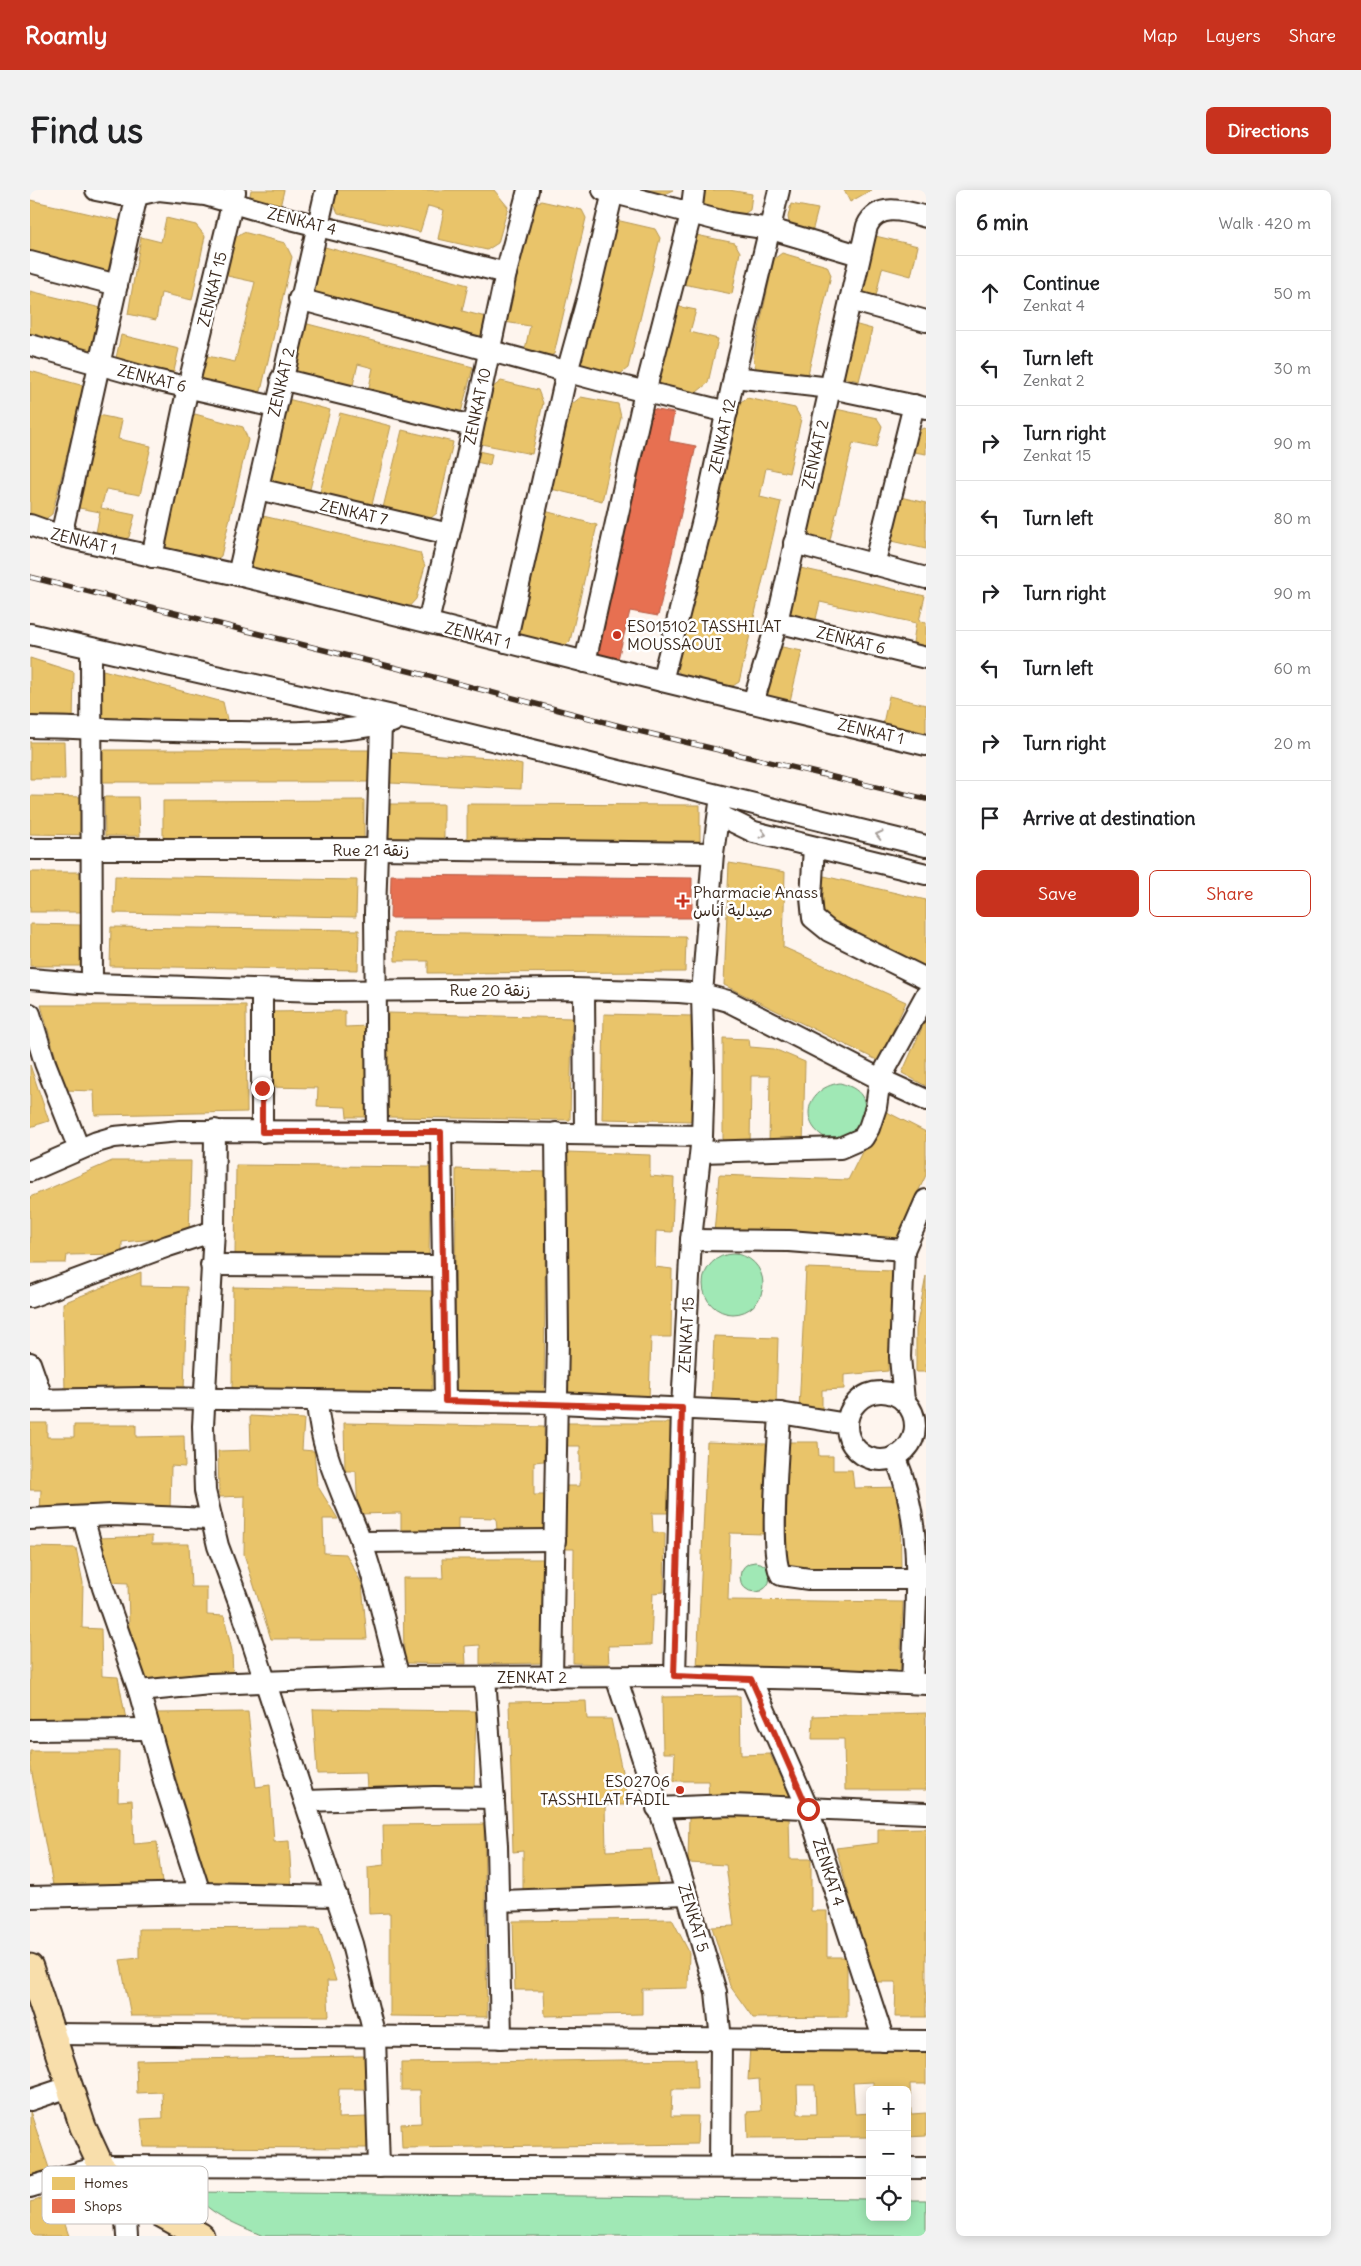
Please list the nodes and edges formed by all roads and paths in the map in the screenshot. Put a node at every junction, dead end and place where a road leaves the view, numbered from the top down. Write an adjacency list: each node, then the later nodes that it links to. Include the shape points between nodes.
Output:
1 (96, 190): 7 (street, ZENKAT 4, via 121,195)
2 (326, 190): 11 (street, ZENKAT 2)
3 (528, 190): 15 (street, ZENKAT 10)
4 (694, 190): 9 (street)
5 (779, 190): 12 (street, ZENKAT 12)
6 (608, 191): 9 (street); 23 (street, via 590,293)
7 (138, 192): 8 (street, ZENKAT 4, via 169,191); 16 (street)
8 (234, 197): 11 (street, ZENKAT 4); 26 (street, ZENKAT 15)
9 (691, 214): 12 (street); 28 (street)
10 (926, 217): 13 (street, ZENKAT 2, via 908,212 882,211 870,219)
11 (317, 225): 15 (street, ZENKAT 4); 17 (street, ZENKAT 2)
12 (771, 229): 13 (street); 24 (street, ZENKAT 12)
13 (859, 255): 18 (street, ZENKAT 2)
14 (30, 262): 16 (street)
15 (506, 273): 21 (street, ZENKAT 10)
16 (117, 285): 22 (street)
17 (299, 300): 21 (street); 25 (street, ZENKAT 2)
18 (850, 300): 19 (street); 27 (street, ZENKAT 2)
19 (926, 321)
20 (30, 344): 22 (street, ZENKAT 6)
21 (489, 350): 23 (street); 32 (street, ZENKAT 10)
22 (98, 364): 26 (street, ZENKAT 6); 36 (street)
23 (568, 372): 28 (street); 45 (street)
24 (734, 377): 27 (street); 31 (street, ZENKAT 12)
25 (281, 379): 30 (street, ZENKAT 2); 32 (street)
26 (188, 387): 30 (street, ZENKAT 6); 38 (street, ZENKAT 15)
27 (831, 388): 29 (street); 37 (street, ZENKAT 2)
28 (645, 392): 31 (street); 48 (street)
29 (920, 406): 39 (street)
30 (275, 407): 33 (street, ZENKAT 2)
31 (727, 412): 49 (street, ZENKAT 12)
32 (472, 426): 35 (street, ZENKAT 10)
33 (258, 489): 35 (street, ZENKAT 7); 40 (street, ZENKAT 2)
34 (30, 526): 36 (street, ZENKAT 1)
35 (449, 534): 42 (street, ZENKAT 10)
36 (61, 536): 38 (street, ZENKAT 1)
37 (794, 543): 39 (street); 43 (street, ZENKAT 2)
38 (152, 557): 40 (street, ZENKAT 1)
39 (874, 565): 41 (street)
40 (238, 575): 42 (street, ZENKAT 1)
41 (926, 578)
42 (428, 622): 45 (street, ZENKAT 1)
43 (777, 622): 47 (street, ZENKAT 6); 50 (street, ZENKAT 2)
44 (30, 634): 46 (street)
45 (506, 642): 48 (street, ZENKAT 1)
46 (91, 649): 51 (street); 54 (street)
47 (926, 658)
48 (585, 662): 49 (street, ZENKAT 1)
49 (662, 681): 50 (street, ZENKAT 1)
50 (754, 703): 55 (street, ZENKAT 1)
51 (406, 719): 52 (street); 56 (street)
52 (381, 724): 54 (street, via 346,730 283,733); 60 (street)
53 (30, 727): 54 (street)
54 (91, 728): 61 (street)
55 (926, 745)
56 (720, 806): 57 (street, one-way to 56); 58 (street, one-way to 58, via 754,832); 62 (street, ZENKAT 15)
57 (926, 846)
58 (814, 847): 63 (street); 65 (street, via 813,918 829,931)
59 (30, 849): 61 (street, Rue 21 زنقة)
60 (376, 849): 61 (street, Rue 21 زنقة); 62 (street, Rue 21 زنقة); 69 (street)
61 (93, 850): 66 (street)
62 (713, 853): 70 (street, ZENKAT 15)
63 (926, 874)
64 (30, 979): 66 (street, Rue 20 زنقة)
65 (926, 979)
66 (92, 984): 67 (street, Rue 20 زنقة)
67 (262, 990): 69 (street, Rue 20 زنقة); 77 (street)
68 (584, 990): 69 (street, Rue 20 زنقة); 70 (street, Rue 20 زنقة); 80 (street)
69 (375, 991): 76 (street)
70 (702, 994): 73 (street, Rue 20 زنقة, via 728,1001); 81 (street, ZENKAT 15, via 704,1073)
71 (926, 995): 73 (street)
72 (30, 1014): 82 (street, via 45,1063)
73 (880, 1079): 74 (street, Rue 20 زنقة); 81 (street, via 876,1107 868,1128 863,1138 853,1144 803,1150)
74 (926, 1100)
75 (215, 1130): 77 (street); 82 (street, via 136,1133); 85 (street)
76 (377, 1131): 77 (street); 78 (street)
77 (262, 1132)
78 (441, 1132): 79 (street); 89 (street)
79 (556, 1133): 80 (street); 97 (street)
80 (585, 1134): 81 (street)
81 (701, 1144): 86 (street, ZENKAT 15)
82 (79, 1149): 83 (street)
83 (30, 1171)
84 (926, 1200): 87 (street)
85 (214, 1231): 88 (street); 90 (street)
86 (691, 1240): 87 (street, via 789,1241); 98 (street, ZENKAT 15)
87 (904, 1250): 96 (street, via 900,1357)
88 (211, 1265): 89 (street); 92 (street)
89 (443, 1266): 95 (street)
90 (30, 1297)
91 (30, 1363): 93 (street)
92 (204, 1399): 93 (street); 94 (street); 105 (street, via 203,1456)
93 (36, 1400)
94 (317, 1401): 95 (street); 107 (street, via 320,1433)
95 (445, 1401): 97 (street)
96 (904, 1401): 100 (street, via 887,1392 868,1394 853,1406); 101 (street)
97 (557, 1403): 98 (street); 106 (street)
98 (682, 1408): 99 (street); 109 (street, ZENKAT 15)
99 (780, 1412): 100 (street); 108 (street, via 775,1528 778,1569 782,1577)
100 (847, 1424): 102 (street, via 850,1441 862,1454 878,1460)
101 (920, 1427): 102 (street, via 909,1444)
102 (895, 1456): 108 (street, via 915,1520)
103 (84, 1517): 104 (street); 105 (street); 117 (street)
104 (30, 1519)
105 (210, 1519): 115 (street)
106 (555, 1540): 107 (street); 112 (street)
107 (361, 1542): 110 (street)
108 (916, 1579): 116 (street)
109 (674, 1676): 113 (street, ZENKAT 2); 114 (street, ZENKAT 2)
110 (399, 1677): 111 (street, ZENKAT 2); 115 (street, ZENKAT 2)
111 (485, 1677): 112 (street, ZENKAT 2); 120 (street)
112 (552, 1677): 113 (street, ZENKAT 2)
113 (616, 1677): 122 (street, ZENKAT 5)
114 (751, 1679): 116 (street, ZENKAT 2); 123 (street, ZENKAT 4)
115 (265, 1682): 117 (street, ZENKAT 2); 121 (street)
116 (919, 1684)
117 (139, 1691): 118 (street)
118 (149, 1729): 119 (street); 125 (street)
119 (30, 1730)
120 (494, 1798): 121 (street); 129 (street)
121 (305, 1801): 127 (street)
122 (657, 1808): 123 (street, via 731,1805); 126 (street, ZENKAT 5)
123 (808, 1809): 124 (street); 136 (street, ZENKAT 4)
124 (926, 1813)
125 (200, 1893): 127 (street); 128 (street)
126 (687, 1894): 129 (street); 135 (street, ZENKAT 5, via 716,1992)
127 (337, 1896): 133 (street)
128 (30, 1898)
129 (499, 1901): 134 (street)
130 (30, 1967): 131 (main road)
131 (37, 2012): 132 (main road)
132 (52, 2034): 133 (street); 138 (main road)
133 (375, 2037): 134 (street); 142 (street)
134 (501, 2038): 135 (street)
135 (721, 2040): 136 (street); 143 (street, ZENKAT 5)
136 (884, 2041): 137 (street)
137 (926, 2041)
138 (69, 2087): 139 (street); 140 (main road)
139 (30, 2100)
140 (101, 2166)
141 (208, 2166): 142 (street)
142 (379, 2167): 143 (street)
143 (720, 2167): 144 (street)
144 (866, 2168)
145 (911, 2168): 146 (street)
146 (926, 2168)
147 (42, 2183): 148 (street)
148 (30, 2187)
149 (179, 2224): 150 (main road)
150 (201, 2236)

